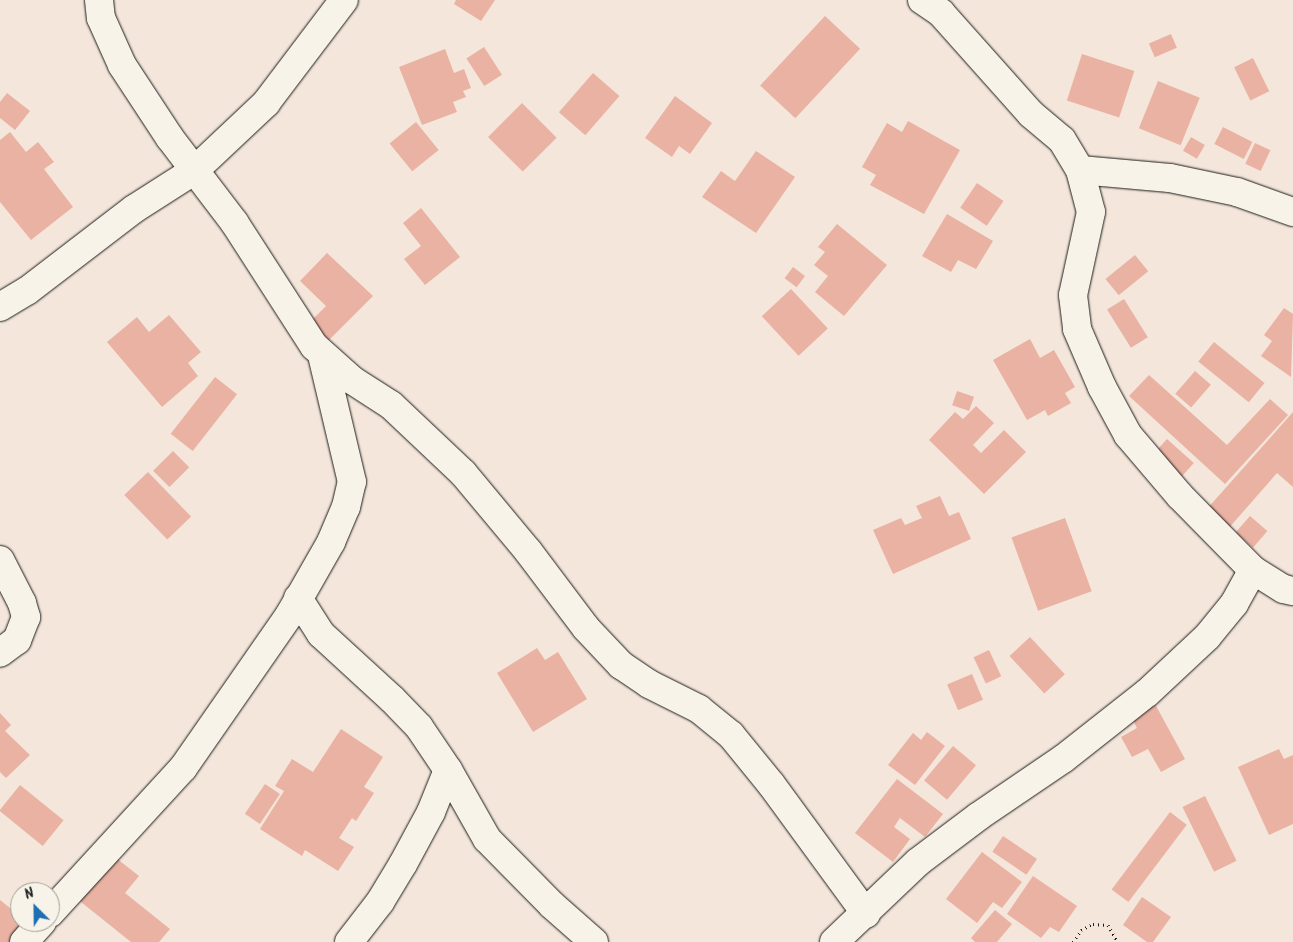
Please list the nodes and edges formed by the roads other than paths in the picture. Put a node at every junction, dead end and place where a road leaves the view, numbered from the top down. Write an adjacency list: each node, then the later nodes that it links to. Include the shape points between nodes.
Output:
1 (99, 0): 4 (street, via 101,18 122,65)
2 (344, 0): 4 (street, via 266,104)
3 (941, 4): 5 (street, via 1031,114 1062,140)
4 (195, 170): 7 (street, via 134,208 27,291); 8 (street, via 234,222)
5 (1080, 170): 6 (street, via 1170,178 1236,192); 10 (street, via 1090,212 1073,295 1077,329 1102,387 1128,436 1180,496)
6 (1293, 212)
7 (0, 307)
8 (322, 355): 12 (street, via 352,482 346,507 330,542); 16 (street, via 352,380 391,405 463,473 586,628 621,666 698,710 731,735)
9 (0, 560): 13 (street, via 26,617 16,640)
10 (1253, 570): 11 (street, via 1284,590); 16 (street, via 1234,604 1207,637 1146,693 1063,759 918,862)
11 (1293, 591)
12 (298, 598): 14 (street, via 321,634 419,727); 15 (street, via 183,768)
13 (0, 653)
14 (448, 770): 19 (street, via 431,812 403,864 380,902); 20 (street, via 487,839)
15 (60, 902)
16 (866, 914): 21 (street)
17 (33, 932): 18 (street)
18 (24, 942)
19 (349, 942)
20 (594, 942)
21 (834, 942)

